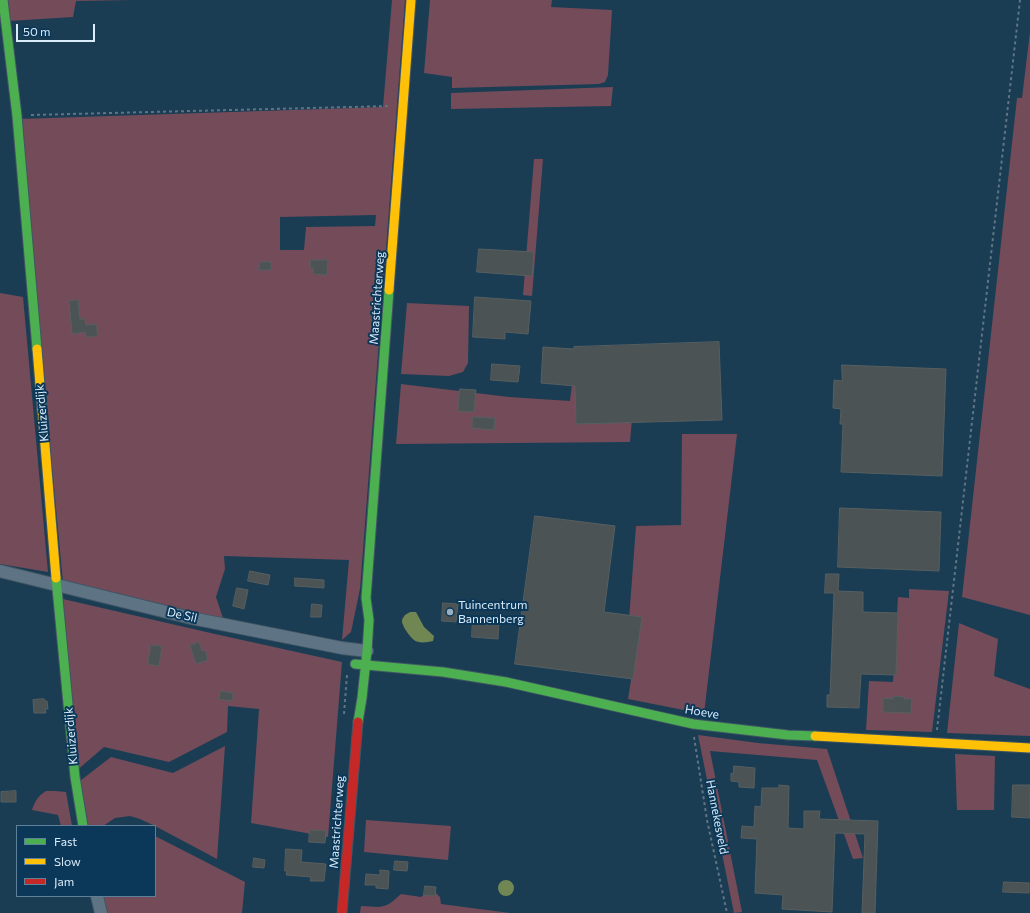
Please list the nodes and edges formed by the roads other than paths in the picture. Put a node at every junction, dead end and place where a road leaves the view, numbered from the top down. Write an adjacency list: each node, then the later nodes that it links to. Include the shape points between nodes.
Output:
1 (3, 0): 4 (street, Kluizerdijk, via 17,116)
2 (411, 0): 5 (street, Maastrichterweg)
3 (0, 571): 4 (street, De Sil)
4 (56, 585): 7 (street, De Sil, via 191,618); 12 (street, Kluizerdijk, via 75,777)
5 (366, 598): 6 (street, Maastrichterweg); 7 (street, Maastrichterweg, via 369,620)
6 (360, 618)
7 (360, 648): 8 (street, Maastrichterweg); 9 (street, Maastrichterweg)
8 (355, 664): 9 (street, Hoeve); 10 (street, Maastrichterweg, via 353,698)
9 (370, 665): 10 (street, Maastrichterweg); 11 (street, Hoeve, via 443,672 506,682 694,724 739,730)
10 (356, 732): 15 (street, Maastrichterweg)
11 (1030, 748)
12 (83, 825)
13 (98, 897): 14 (street)
14 (101, 913)
15 (342, 913)

